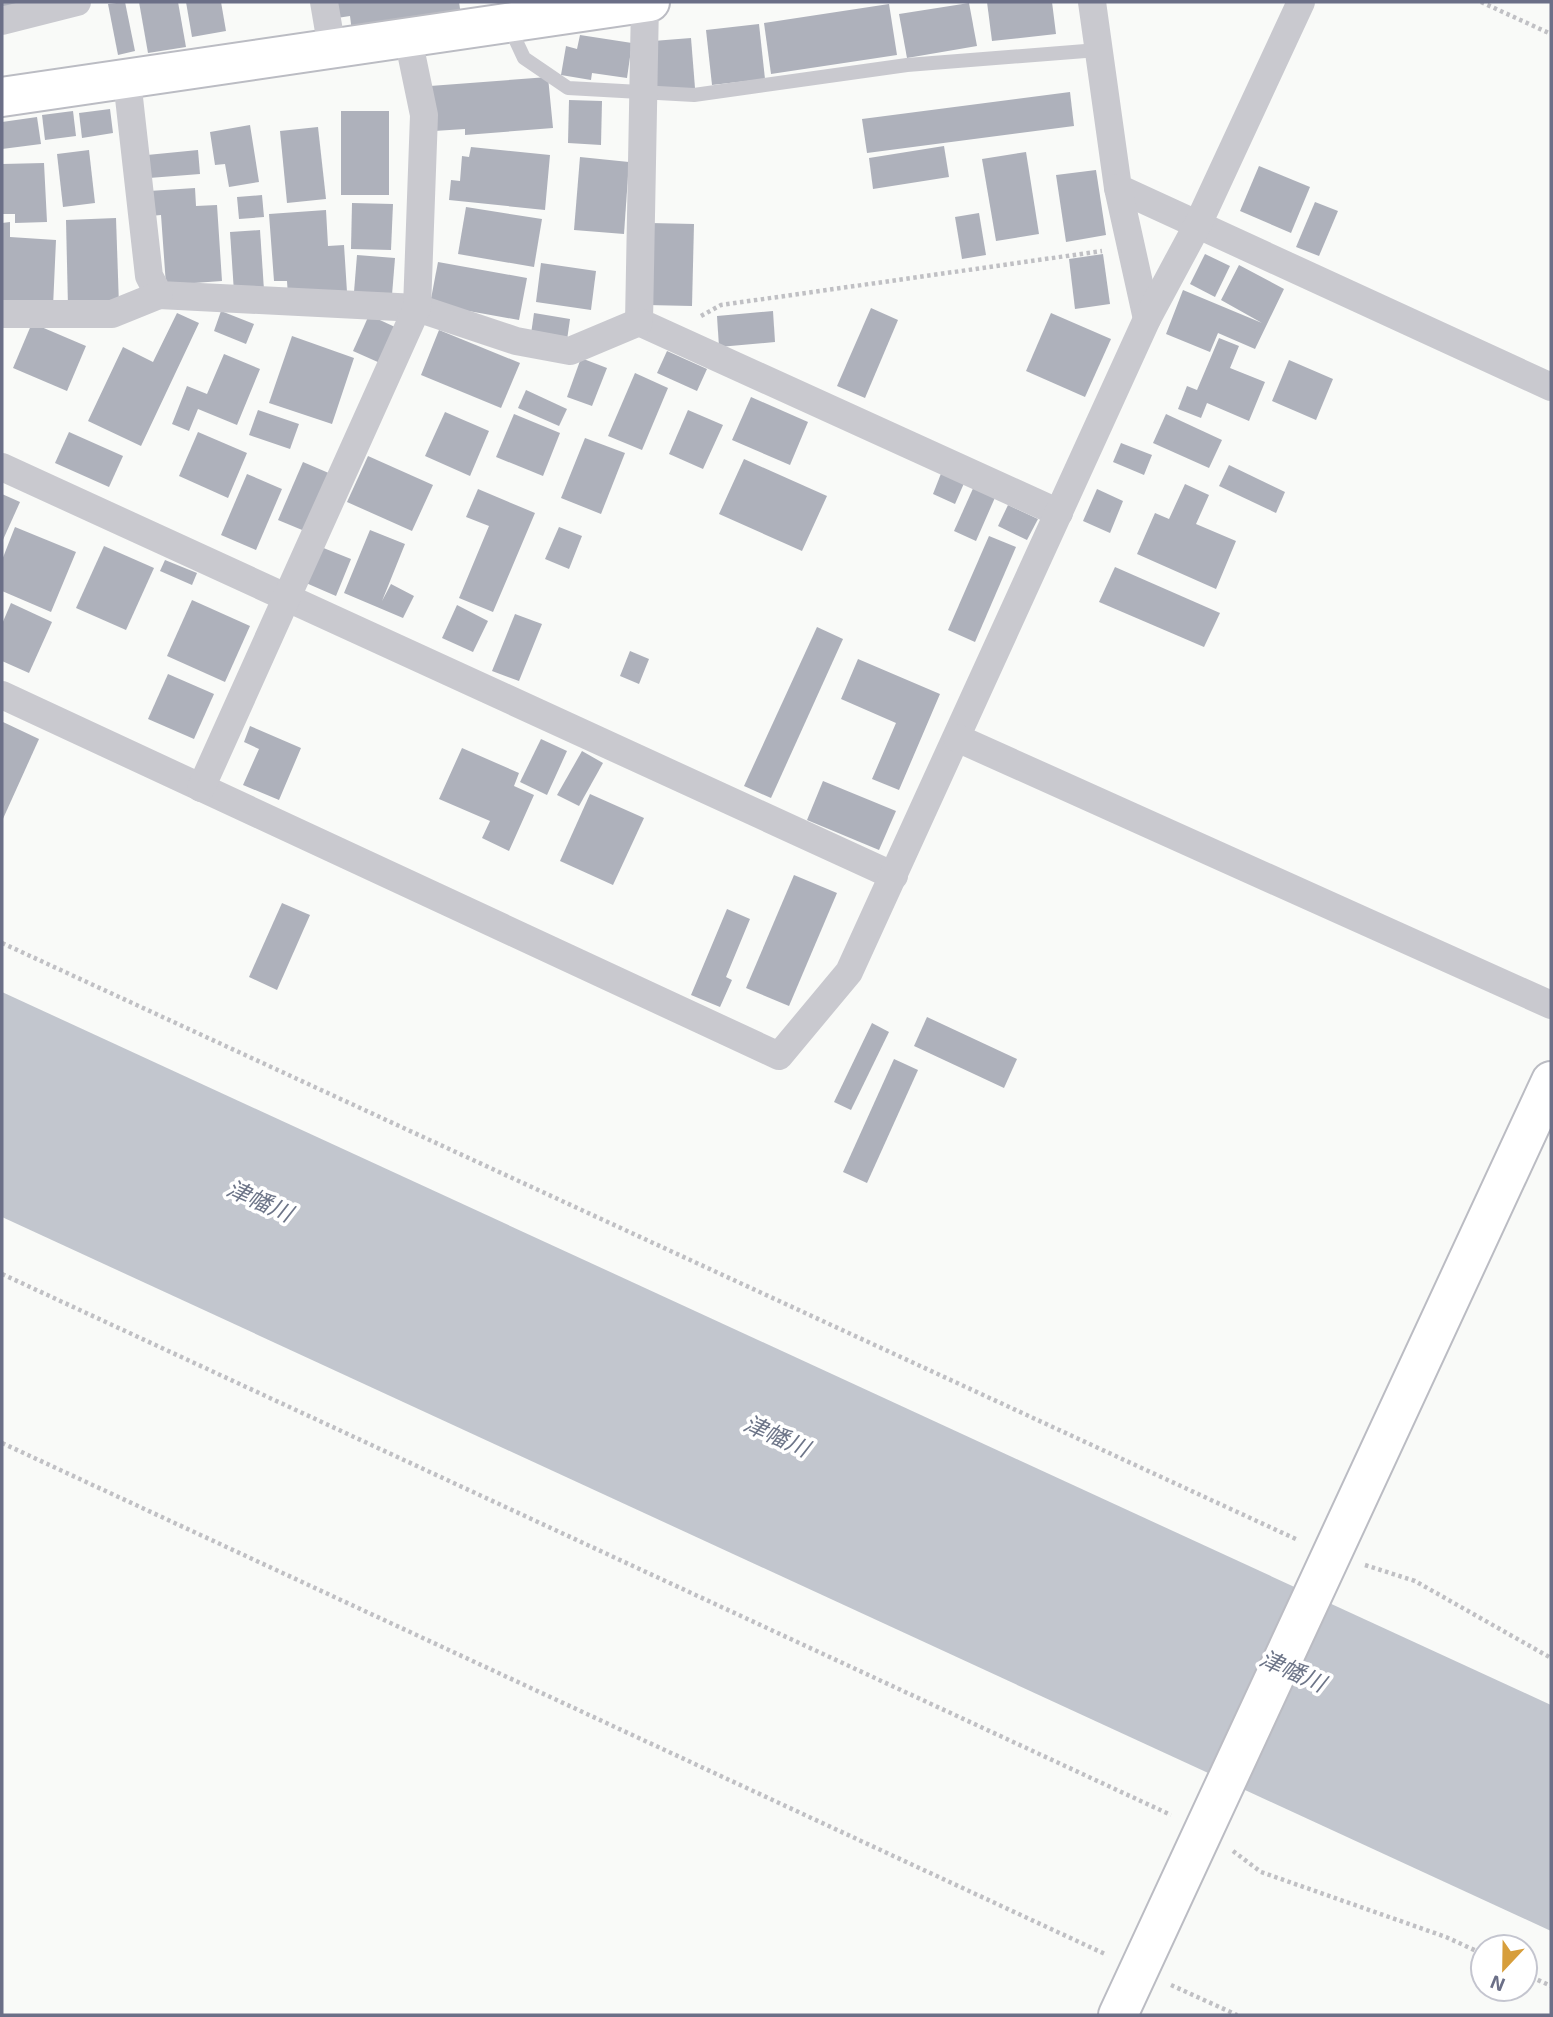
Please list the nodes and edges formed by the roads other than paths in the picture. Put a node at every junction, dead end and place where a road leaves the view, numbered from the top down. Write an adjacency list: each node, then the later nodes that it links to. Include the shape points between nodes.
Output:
1 (77, 2): 6 (street)
2 (324, 2): 9 (street)
3 (648, 2): 7 (street); 12 (street)
4 (1092, 2): 10 (street)
5 (1301, 2): 15 (street)
6 (2, 21)
7 (508, 23): 8 (street); 12 (lane, via 524,58 568,88)
8 (408, 38): 9 (street); 17 (street, via 424,115)
9 (332, 49): 11 (street)
10 (1098, 50): 12 (lane, via 907,65 694,95); 14 (street)
11 (127, 80): 13 (street); 16 (street, via 149,276)
12 (643, 92): 20 (street)
13 (2, 97)
14 (1118, 188): 15 (street); 19 (street)
15 (1198, 224): 19 (street); 21 (street)
16 (159, 295): 17 (street); 18 (street, via 112,314)
17 (417, 308): 20 (street, via 516,341 570,351); 24 (street)
18 (2, 314)
19 (1147, 319): 23 (street)
20 (639, 322): 23 (street)
21 (1551, 387)
22 (2, 467): 24 (street)
23 (1059, 513): 26 (street)
24 (288, 597): 27 (street); 28 (street)
25 (2, 695): 27 (street)
26 (957, 738): 28 (street); 29 (street)
27 (201, 788): 28 (street, via 779,1056 849,972)
28 (894, 876)
29 (1551, 1005)
30 (1551, 1081): 31 (street)
31 (1118, 2015)

